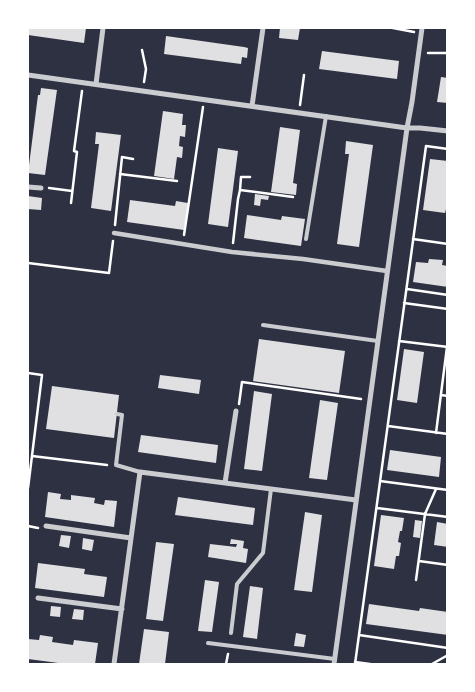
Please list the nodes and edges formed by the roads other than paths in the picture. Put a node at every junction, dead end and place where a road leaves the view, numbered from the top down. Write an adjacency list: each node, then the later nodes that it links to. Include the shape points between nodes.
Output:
1 (103, 28): 5 (street)
2 (263, 28): 6 (street)
3 (422, 28): 8 (street)
4 (28, 75): 5 (street)
5 (96, 84): 6 (street)
6 (252, 106): 7 (street)
7 (326, 116): 8 (street); 13 (lane)
8 (407, 128): 9 (street); 14 (street)
9 (448, 131)
10 (28, 187): 11 (street)
11 (41, 188)
12 (114, 233): 14 (street, via 232,252)
13 (306, 239)
14 (387, 271): 16 (street)
15 (263, 325): 16 (lane)
16 (378, 341): 22 (street)
17 (236, 411): 20 (street)
18 (117, 414): 19 (lane, via 122,414 116,464)
19 (140, 472): 20 (street); 24 (street)
20 (225, 483): 21 (street)
21 (271, 489): 22 (street); 27 (lane, via 263,553 236,584)
22 (356, 500): 29 (street)
23 (46, 526): 24 (street)
24 (131, 538): 26 (street)
25 (38, 598): 26 (street)
26 (122, 609): 30 (street)
27 (231, 633)
28 (208, 642): 29 (lane)
29 (334, 662)
30 (114, 664)

